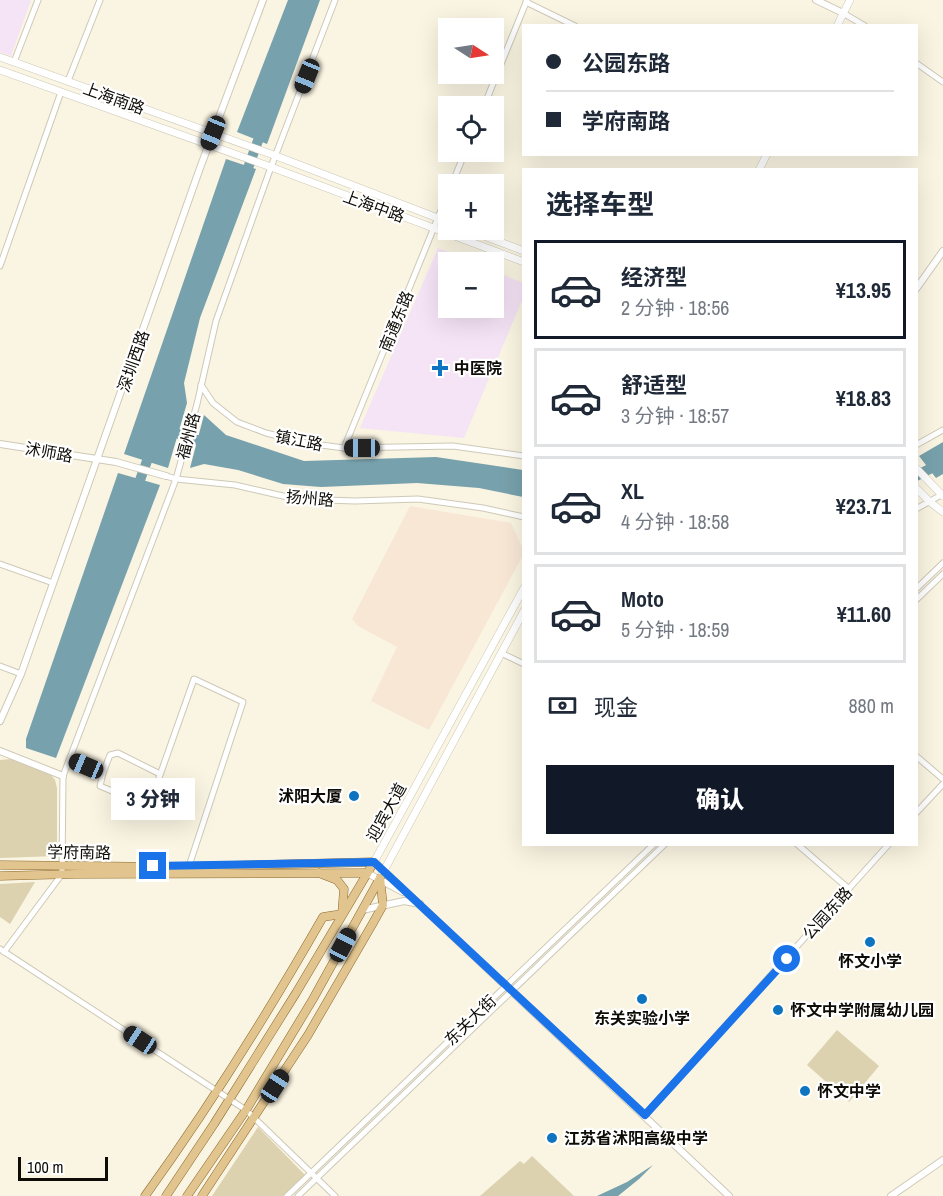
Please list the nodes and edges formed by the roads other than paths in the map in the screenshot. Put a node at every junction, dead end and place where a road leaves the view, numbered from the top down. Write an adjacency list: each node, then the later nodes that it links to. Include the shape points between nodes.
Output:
1 (38, 0): 13 (street)
2 (100, 0): 16 (street)
3 (264, 0): 20 (street, 深圳西路)
4 (335, 0): 24 (street, 福州路)
5 (816, 0): 8 (street)
6 (850, 0): 8 (main road)
7 (526, 1): 9 (street); 19 (street)
8 (843, 13): 10 (main road); 11 (street)
9 (571, 24)
10 (838, 24)
11 (862, 24)
12 (0, 57): 13 (main road, 上海南路)
13 (14, 62): 16 (main road, 上海南路)
14 (918, 64): 17 (street)
15 (0, 70): 18 (main road, 上海南路)
16 (68, 81): 20 (main road, 上海南路)
17 (943, 82)
18 (61, 92): 22 (main road, 上海南路); 32 (street)
19 (488, 96)
20 (213, 133): 21 (main road, 上海南路); 22 (street, 深圳西路)
21 (229, 139): 24 (main road, 上海中路)
22 (209, 145): 23 (main road, 上海南路); 40 (street, 深圳西路)
23 (224, 150): 25 (main road, 上海中路)
24 (273, 155): 25 (street, 福州路); 26 (main road, 上海中路)
25 (269, 166): 27 (main road, 上海中路); 34 (street, 福州路, via 216,321)
26 (438, 218): 27 (street, 南通东路)
27 (434, 228): 31 (main road, 上海中路); 38 (street, 南通东路)
28 (495, 240): 29 (main road)
29 (522, 250)
30 (943, 251): 33 (street)
31 (522, 261)
32 (0, 266)
33 (918, 286)
34 (201, 385): 38 (street, 镇江路, via 213,403 237,422 306,443); 43 (street, 福州路)
35 (943, 430): 37 (street)
36 (0, 444): 40 (street, 沭师路)
37 (918, 444)
38 (344, 448): 39 (street, 镇江路, via 453,446)
39 (522, 456)
40 (98, 461): 42 (street, 扬州路, via 117,462); 53 (street, 深圳西路)
41 (918, 470): 45 (main road)
42 (166, 476): 43 (street, 扬州路)
43 (176, 479): 49 (street, 扬州路, via 235,485 296,499 418,499); 65 (street, 福州路)
44 (918, 490): 46 (main road)
45 (941, 494): 46 (street)
46 (927, 499): 47 (street); 48 (main road)
47 (918, 507)
48 (943, 512)
49 (522, 517)
50 (943, 563): 54 (street)
51 (0, 564): 53 (street)
52 (943, 574): 56 (street)
53 (53, 583): 61 (street, 深圳西路)
54 (918, 587)
55 (522, 592): 75 (main road, 迎宾大道)
56 (918, 598)
57 (522, 616): 58 (main road, 迎宾大道)
58 (501, 653): 59 (street); 81 (main road, 迎宾大道)
59 (522, 663)
60 (0, 666): 61 (street)
61 (21, 674): 62 (street, 深圳西路)
62 (0, 721)
63 (0, 750): 68 (street)
64 (918, 758): 69 (street)
65 (70, 759): 66 (street); 68 (street, 福州路)
66 (103, 773): 67 (street, via 110,755 117,753); 67 (street, via 100,786 119,794 154,792)
67 (160, 774): 77 (street, via 194,679 243,702)
68 (63, 776): 78 (street, 福州路)
69 (943, 782): 70 (street)
70 (918, 811)
71 (652, 846): 89 (street, 东关大街)
72 (663, 846): 90 (street, 东关大街)
73 (799, 846): 83 (street)
74 (887, 846): 83 (street, 公园东路)
75 (374, 862): 77 (main road, 学府南路); 80 (main road, 迎宾大道); 81 (street)
76 (0, 865): 78 (main road, 学府南路)
77 (189, 866): 78 (main road, 学府南路)
78 (62, 870): 79 (main road, 学府南路); 82 (main road, 学府南路); 88 (street)
79 (320, 873): 80 (main road, 学府南路); 87 (main road, via 337,880 344,889)
80 (367, 873): 81 (street); 87 (main road, 迎宾大道)
81 (382, 875): 84 (street); 85 (main road); 86 (main road, 迎宾大道)
82 (0, 876)
83 (849, 889): 94 (street, 公园东路)
84 (421, 904): 85 (street, via 404,900); 89 (street)
85 (383, 905): 86 (street); 95 (main road)
86 (362, 910): 93 (main road, 迎宾大道)
87 (342, 914): 91 (main road, via 323,917); 92 (main road, 迎宾大道)
88 (2, 951): 91 (street)
89 (506, 986): 90 (street); 97 (street, 东关大街)
90 (512, 991): 94 (street); 98 (street, 东关大街)
91 (218, 1091): 92 (street); 99 (main road)
92 (230, 1098): 93 (street); 100 (main road, 迎宾大道)
93 (246, 1110): 95 (street); 101 (main road, 迎宾大道)
94 (645, 1115): 106 (street)
95 (255, 1118): 97 (street); 102 (main road)
96 (943, 1160): 107 (street)
97 (311, 1173): 98 (street); 103 (street, 东关大街)
98 (317, 1179): 104 (street, 东关大街); 105 (street)
99 (146, 1196)
100 (166, 1196)
101 (187, 1196)
102 (202, 1196)
103 (287, 1196)
104 (298, 1196)
105 (335, 1196)
106 (729, 1196)
107 (891, 1196)

